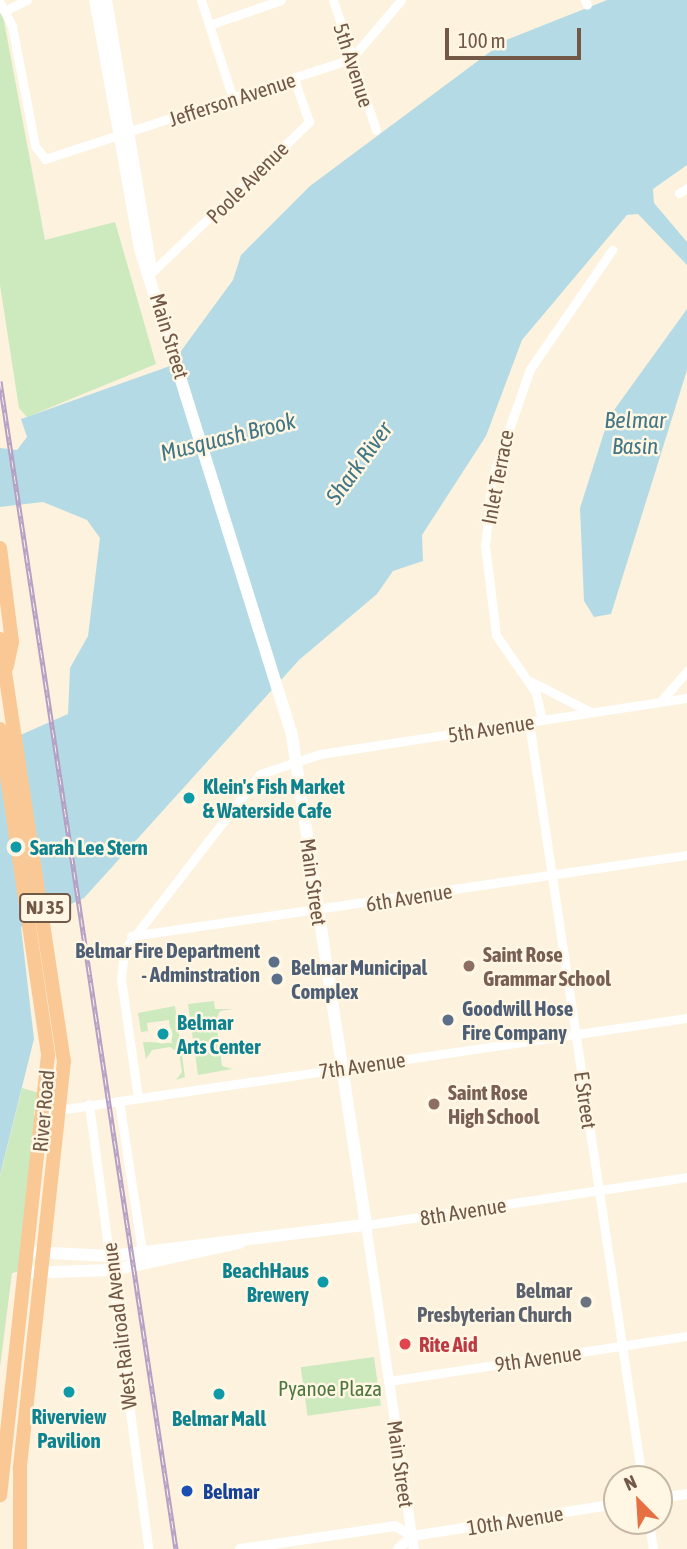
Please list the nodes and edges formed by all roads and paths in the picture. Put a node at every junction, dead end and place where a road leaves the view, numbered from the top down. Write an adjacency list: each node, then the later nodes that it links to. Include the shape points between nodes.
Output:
1 (27, 0): 8 (street)
2 (95, 0): 14 (main road, Main Street)
3 (106, 0): 14 (main road, Main Street)
4 (201, 0): 9 (street)
5 (281, 0): 9 (street)
6 (333, 0): 10 (street, 5th Avenue)
7 (401, 0): 10 (street)
8 (3, 7): 14 (street, Jefferson Avenue, via 39,157)
9 (209, 25): 12 (street)
10 (351, 59): 11 (street, Jefferson Avenue); 13 (street, 5th Avenue)
11 (294, 79): 12 (street, Jefferson Avenue); 16 (street, Poole Avenue, via 309,122)
12 (233, 99): 14 (street, Jefferson Avenue)
13 (376, 130)
14 (124, 134): 16 (main road, Main Street, via 140,249)
15 (612, 250): 21 (street, Inlet Terrace, via 530,369 497,454 486,566 496,635)
16 (151, 273): 28 (main road, Main Street, via 285,704)
17 (0, 548): 19 (highway, via 12,642 8,665)
18 (0, 639): 46 (highway, River Road / NJ 35, via 64,1032)
19 (0, 671)
20 (687, 671): 23 (street)
21 (523, 677): 24 (street); 25 (street, Inlet Terrace, via 538,697)
22 (687, 698): 23 (street, 5th Avenue)
23 (661, 701): 24 (street, 5th Avenue)
24 (591, 712): 25 (street, 5th Avenue)
25 (542, 720): 26 (street, 5th Avenue)
26 (529, 722): 28 (street, 5th Avenue); 30 (street, E Street)
27 (0, 729): 45 (highway, River Road / NJ 35, via 45,1011 47,1083)
28 (296, 758): 31 (main road, Main Street); 32 (street, via 250,784)
29 (687, 855): 30 (street, 6th Avenue)
30 (553, 875): 31 (street, 6th Avenue); 34 (street, E Street)
31 (318, 909): 32 (street, 6th Avenue); 35 (main road, Main Street)
32 (131, 936): 36 (street, via 121,962)
33 (687, 1018): 34 (street, 7th Avenue)
34 (576, 1034): 35 (street, 7th Avenue); 41 (street, E Street)
35 (342, 1068): 36 (street, 7th Avenue); 42 (main road, Main Street)
36 (138, 1098): 37 (street, 7th Avenue)
37 (119, 1101): 38 (street, 7th Avenue); 44 (street, West Railroad Avenue)
38 (89, 1104): 39 (street, 7th Avenue); 47 (street, West Railroad Avenue)
39 (37, 1113)
40 (687, 1177): 41 (street, 8th Avenue)
41 (599, 1190): 42 (street, 8th Avenue); 52 (street, E Street)
42 (366, 1225): 43 (main road, 8th Avenue); 53 (street, Main Street)
43 (239, 1243): 44 (main road, 8th Avenue); 48 (main road, 8th Avenue)
44 (142, 1251): 47 (main road, 8th Avenue)
45 (28, 1252): 46 (main road, 8th Avenue); 49 (highway, River Road / NJ 35)
46 (46, 1255): 47 (main road, 8th Avenue); 50 (highway, River Road / NJ 35)
47 (112, 1256): 48 (street, West Railroad Avenue)
48 (113, 1270): 50 (main road, 8th Avenue); 60 (street, West Railroad Avenue)
49 (24, 1273): 50 (main road, 8th Avenue); 55 (highway, River Road / NJ 35)
50 (44, 1276): 59 (highway, River Road / NJ 35, via 20,1469)
51 (687, 1336): 52 (street, 9th Avenue)
52 (623, 1346): 53 (street, 9th Avenue); 54 (street, E Street)
53 (389, 1381): 57 (street, Main Street)
54 (640, 1465)
55 (0, 1495)
56 (603, 1506): 57 (street, 10th Avenue)
57 (412, 1536): 58 (street, 10th Avenue, via 395,1526); 62 (street); 63 (street, Main Street)
58 (256, 1548): 61 (street, 10th Avenue)
59 (20, 1549)
60 (148, 1549)
61 (240, 1549)
62 (398, 1549)
63 (414, 1549)

